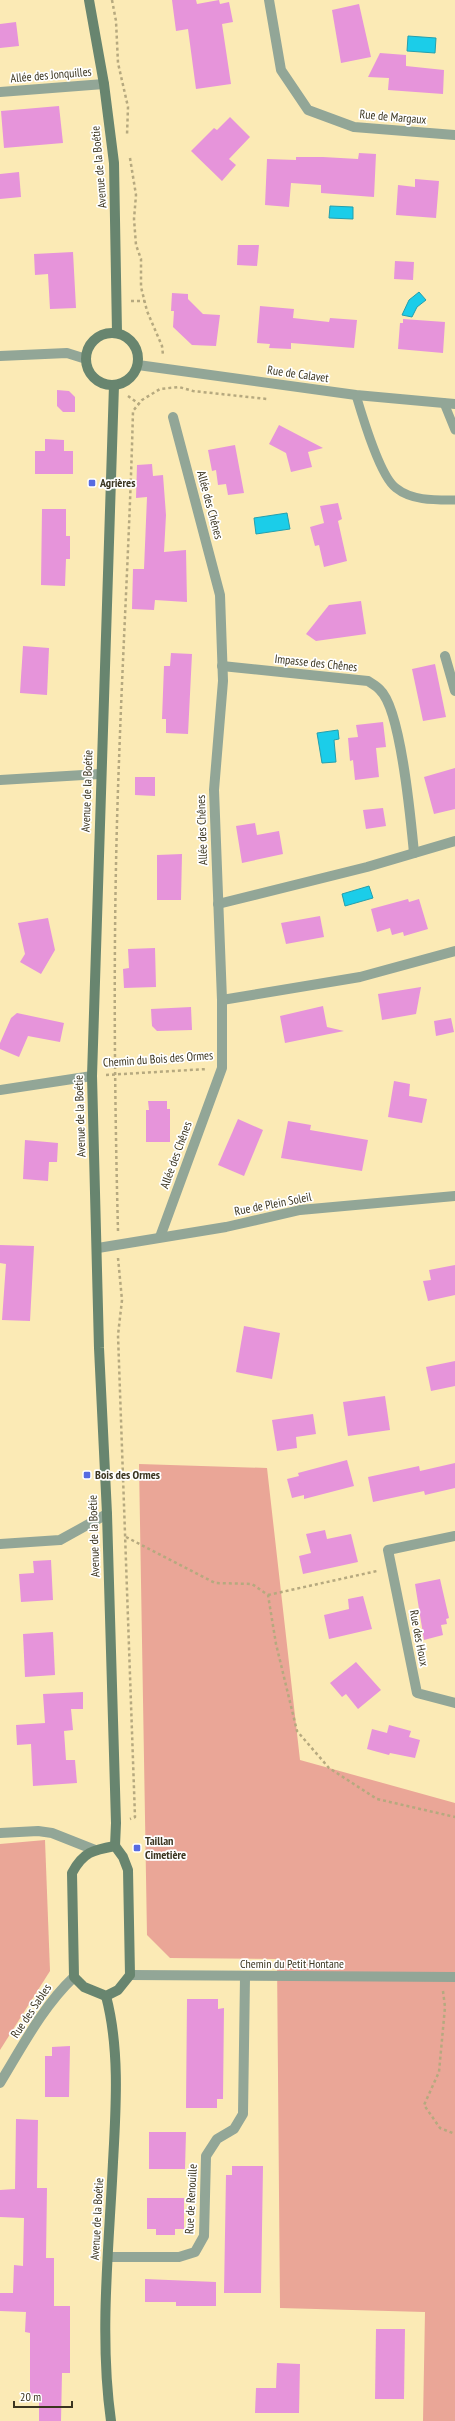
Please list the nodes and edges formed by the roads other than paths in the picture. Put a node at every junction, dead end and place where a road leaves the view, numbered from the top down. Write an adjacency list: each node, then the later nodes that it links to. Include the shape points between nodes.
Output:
1 (89, 0): 3 (main road, Avenue de la Boétie)
2 (269, 0): 5 (street, Rue de Margaux, via 281,70 308,110 354,127)
3 (104, 84): 4 (street, Allée des Jonquilles); 6 (main road, Avenue de la Boétie, via 114,164)
4 (0, 92)
5 (455, 135)
6 (117, 333): 8 (main road, via 102,334 95,339 90,344); 9 (main road, via 125,336 136,348)
7 (0, 356): 8 (street, via 67,353)
8 (86, 359): 10 (main road, via 91,375 105,384)
9 (138, 365): 10 (main road, via 129,379); 11 (street, Rue de Calavet)
10 (114, 385): 20 (main road, Avenue de la Boétie)
11 (356, 395): 12 (street, Rue de Calavet); 16 (lane, via 377,458 395,488 426,500)
12 (444, 403): 13 (street, Rue de Calavet); 15 (lane)
13 (455, 404)
14 (173, 417): 18 (street, Allée des Chênes, via 220,595)
15 (455, 430)
16 (455, 500)
17 (445, 656): 19 (street)
18 (222, 666): 23 (street, Impasse des Chênes, via 368,681 381,690 397,731 407,786); 24 (street, Allée des Chênes, via 214,790)
19 (455, 691)
20 (100, 774): 21 (street); 27 (main road, Avenue de la Boétie)
21 (0, 780)
22 (455, 841): 23 (street)
23 (414, 853): 24 (street)
24 (218, 904): 26 (street, Allée des Chênes)
25 (455, 951): 26 (street, via 360,977)
26 (222, 1000): 30 (street, Allée des Chênes, via 222,1068)
27 (92, 1076): 28 (street, Chemin du Bois des Ormes); 31 (main road, Avenue de la Boétie)
28 (0, 1090)
29 (455, 1196): 30 (street, Rue de Plein Soleil, via 300,1210 226,1227)
30 (160, 1237): 31 (street, Rue de Plein Soleil)
31 (98, 1248): 32 (main road, Avenue de la Boétie, via 99,1348)
32 (107, 1514): 34 (street, via 60,1540); 37 (main road, Avenue de la Boétie)
33 (455, 1536): 35 (street, Rue des Houx, via 388,1550 416,1693)
34 (0, 1544)
35 (455, 1703)
36 (0, 1833): 38 (street, via 52,1833)
37 (115, 1846): 38 (main road); 39 (main road, via 128,1870)
38 (95, 1850): 40 (main road, via 79,1859 72,1873)
39 (130, 1975): 41 (street, Chemin du Petit Hontane); 43 (main road, via 118,1990)
40 (74, 1977): 43 (main road, via 84,1987); 44 (street, Rue des Sables, via 63,1987 38,2022)
41 (245, 1977): 42 (street, Chemin du Petit Hontane); 45 (street, Rue de Renouille, via 243,2114 234,2129 217,2139 206,2156 204,2236 195,2252 179,2257)
42 (455, 1978)
43 (106, 1996): 45 (main road, Avenue de la Boétie, via 112,2019 116,2108)
44 (0, 2083)
45 (108, 2257): 46 (main road, Avenue de la Boétie, via 106,2381)
46 (111, 2421)

